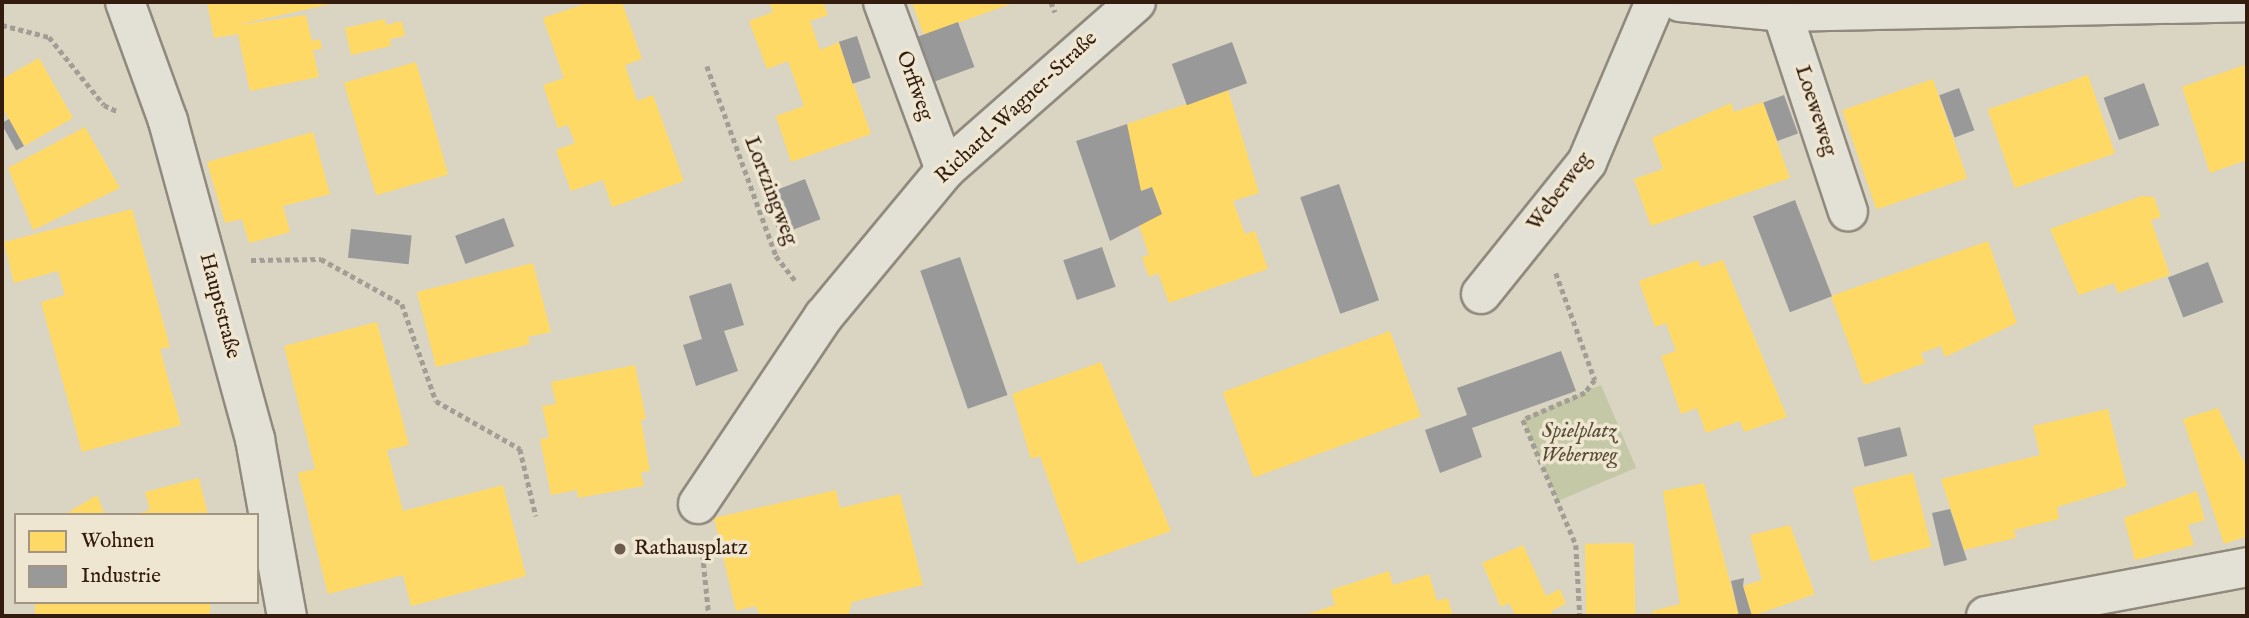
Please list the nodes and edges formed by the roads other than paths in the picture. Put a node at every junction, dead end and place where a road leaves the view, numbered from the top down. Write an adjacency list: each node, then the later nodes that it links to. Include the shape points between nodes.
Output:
1 (125, 2): 13 (street, Hauptstraße, via 168,121 255,439)
2 (883, 2): 8 (street, Orffweg)
3 (1136, 2): 8 (street, Richard-Wagner-Straße)
4 (1655, 2): 10 (street, Weberweg, via 1587,162)
5 (1680, 2): 7 (street)
6 (2247, 2): 7 (street)
7 (1782, 12): 9 (street, Loeweweg)
8 (945, 170): 11 (street, Richard-Wagner-Straße, via 824,317)
9 (1847, 211)
10 (1481, 293)
11 (698, 504)
12 (2247, 567): 14 (street)
13 (287, 616)
14 (1986, 616)

